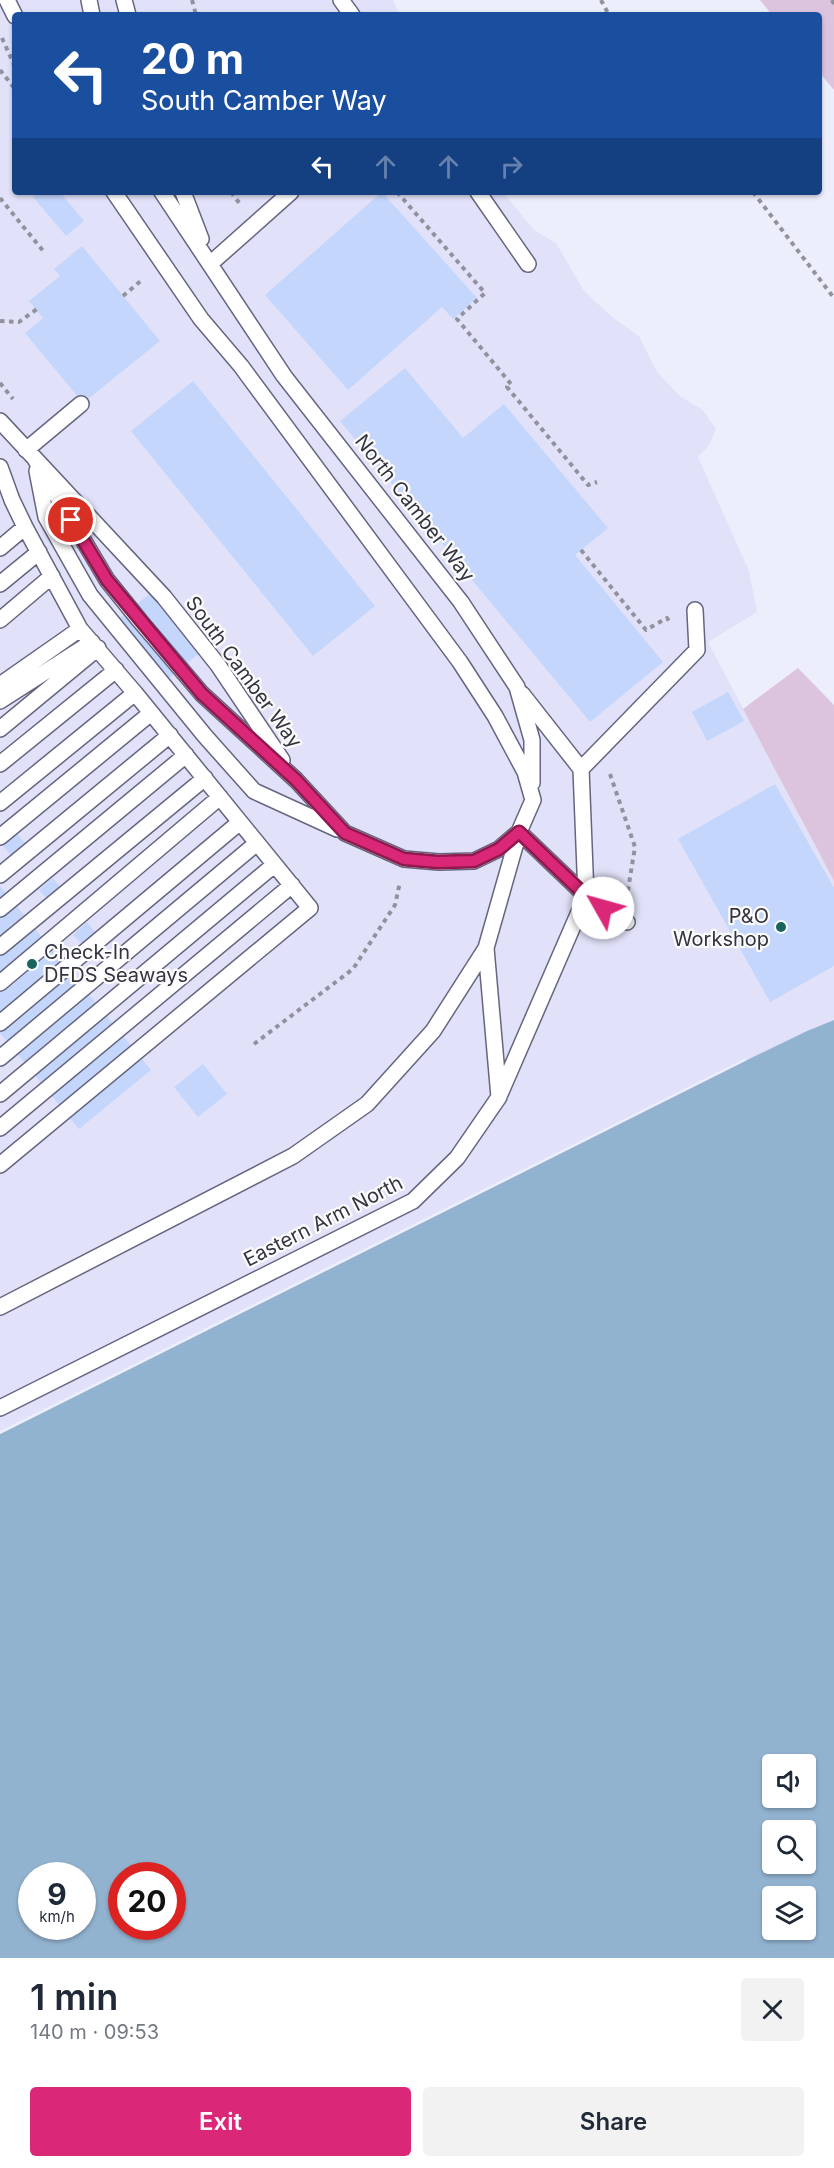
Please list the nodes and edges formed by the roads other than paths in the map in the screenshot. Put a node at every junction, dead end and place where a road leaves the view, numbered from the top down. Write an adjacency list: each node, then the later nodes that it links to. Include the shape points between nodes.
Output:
1 (116, 195): 36 (lane, via 201,319 241,366 460,662 525,772)
2 (164, 195): 6 (lane, North Camber Way)
3 (184, 195): 6 (lane, North Camber Way)
4 (288, 195): 6 (lane)
5 (480, 195): 7 (lane)
6 (210, 264): 24 (lane, North Camber Way, via 284,376 461,602)
7 (528, 264)
8 (81, 404): 10 (lane)
9 (0, 421): 10 (lane, South Camber Way)
10 (30, 455): 34 (lane, South Camber Way, via 171,606 218,665); 34 (lane, South Camber Way, via 107,580 134,613 202,694); 40 (lane, South Camber Way, via 46,517 90,595 184,710 254,791)
11 (1, 471): 12 (lane)
12 (6, 505): 13 (lane)
13 (25, 527): 14 (lane); 15 (lane)
14 (0, 548)
15 (39, 552): 16 (lane); 17 (lane)
16 (52, 576): 19 (lane); 20 (lane)
17 (0, 584)
18 (695, 610): 32 (lane, via 697,650)
19 (0, 620)
20 (80, 629): 21 (lane); 23 (lane)
21 (95, 645): 22 (lane); 26 (lane); 28 (lane)
22 (116, 670): 25 (lane); 31 (lane)
23 (0, 685)
24 (517, 687): 32 (lane); 36 (lane, North Camber Way, via 532,740)
25 (135, 693): 27 (lane); 37 (lane)
26 (0, 701)
27 (151, 713): 29 (lane); 41 (lane)
28 (0, 729)
29 (170, 735): 30 (lane); 44 (lane)
30 (186, 756): 33 (lane); 47 (lane)
31 (0, 764)
32 (581, 769): 46 (lane)
33 (204, 778): 35 (lane); 49 (lane)
34 (296, 780): 40 (lane, South Camber Way)
35 (220, 797): 38 (lane); 51 (lane)
36 (533, 800): 39 (lane, South Camber Way)
37 (0, 803)
38 (240, 822): 42 (lane); 52 (lane)
39 (519, 832): 40 (lane, South Camber Way, via 499,849 474,861 438,862 404,859); 46 (lane); 50 (lane)
40 (345, 833)
41 (0, 837)
42 (257, 843): 43 (lane); 53 (lane)
43 (274, 865): 45 (lane); 54 (lane)
44 (0, 875)
45 (292, 885): 56 (lane); 57 (lane, via 310,908)
46 (586, 896): 48 (lane); 55 (lane, Eastern Arm North)
47 (0, 909)
48 (627, 922)
49 (0, 947)
50 (486, 948): 55 (lane); 58 (lane, via 433,1031 368,1104 293,1156)
51 (0, 983)
52 (0, 1023)
53 (0, 1058)
54 (0, 1094)
55 (499, 1097): 59 (lane, Eastern Arm North, via 457,1158 413,1201)
56 (0, 1128)
57 (0, 1165)
58 (0, 1307)
59 (0, 1408)

